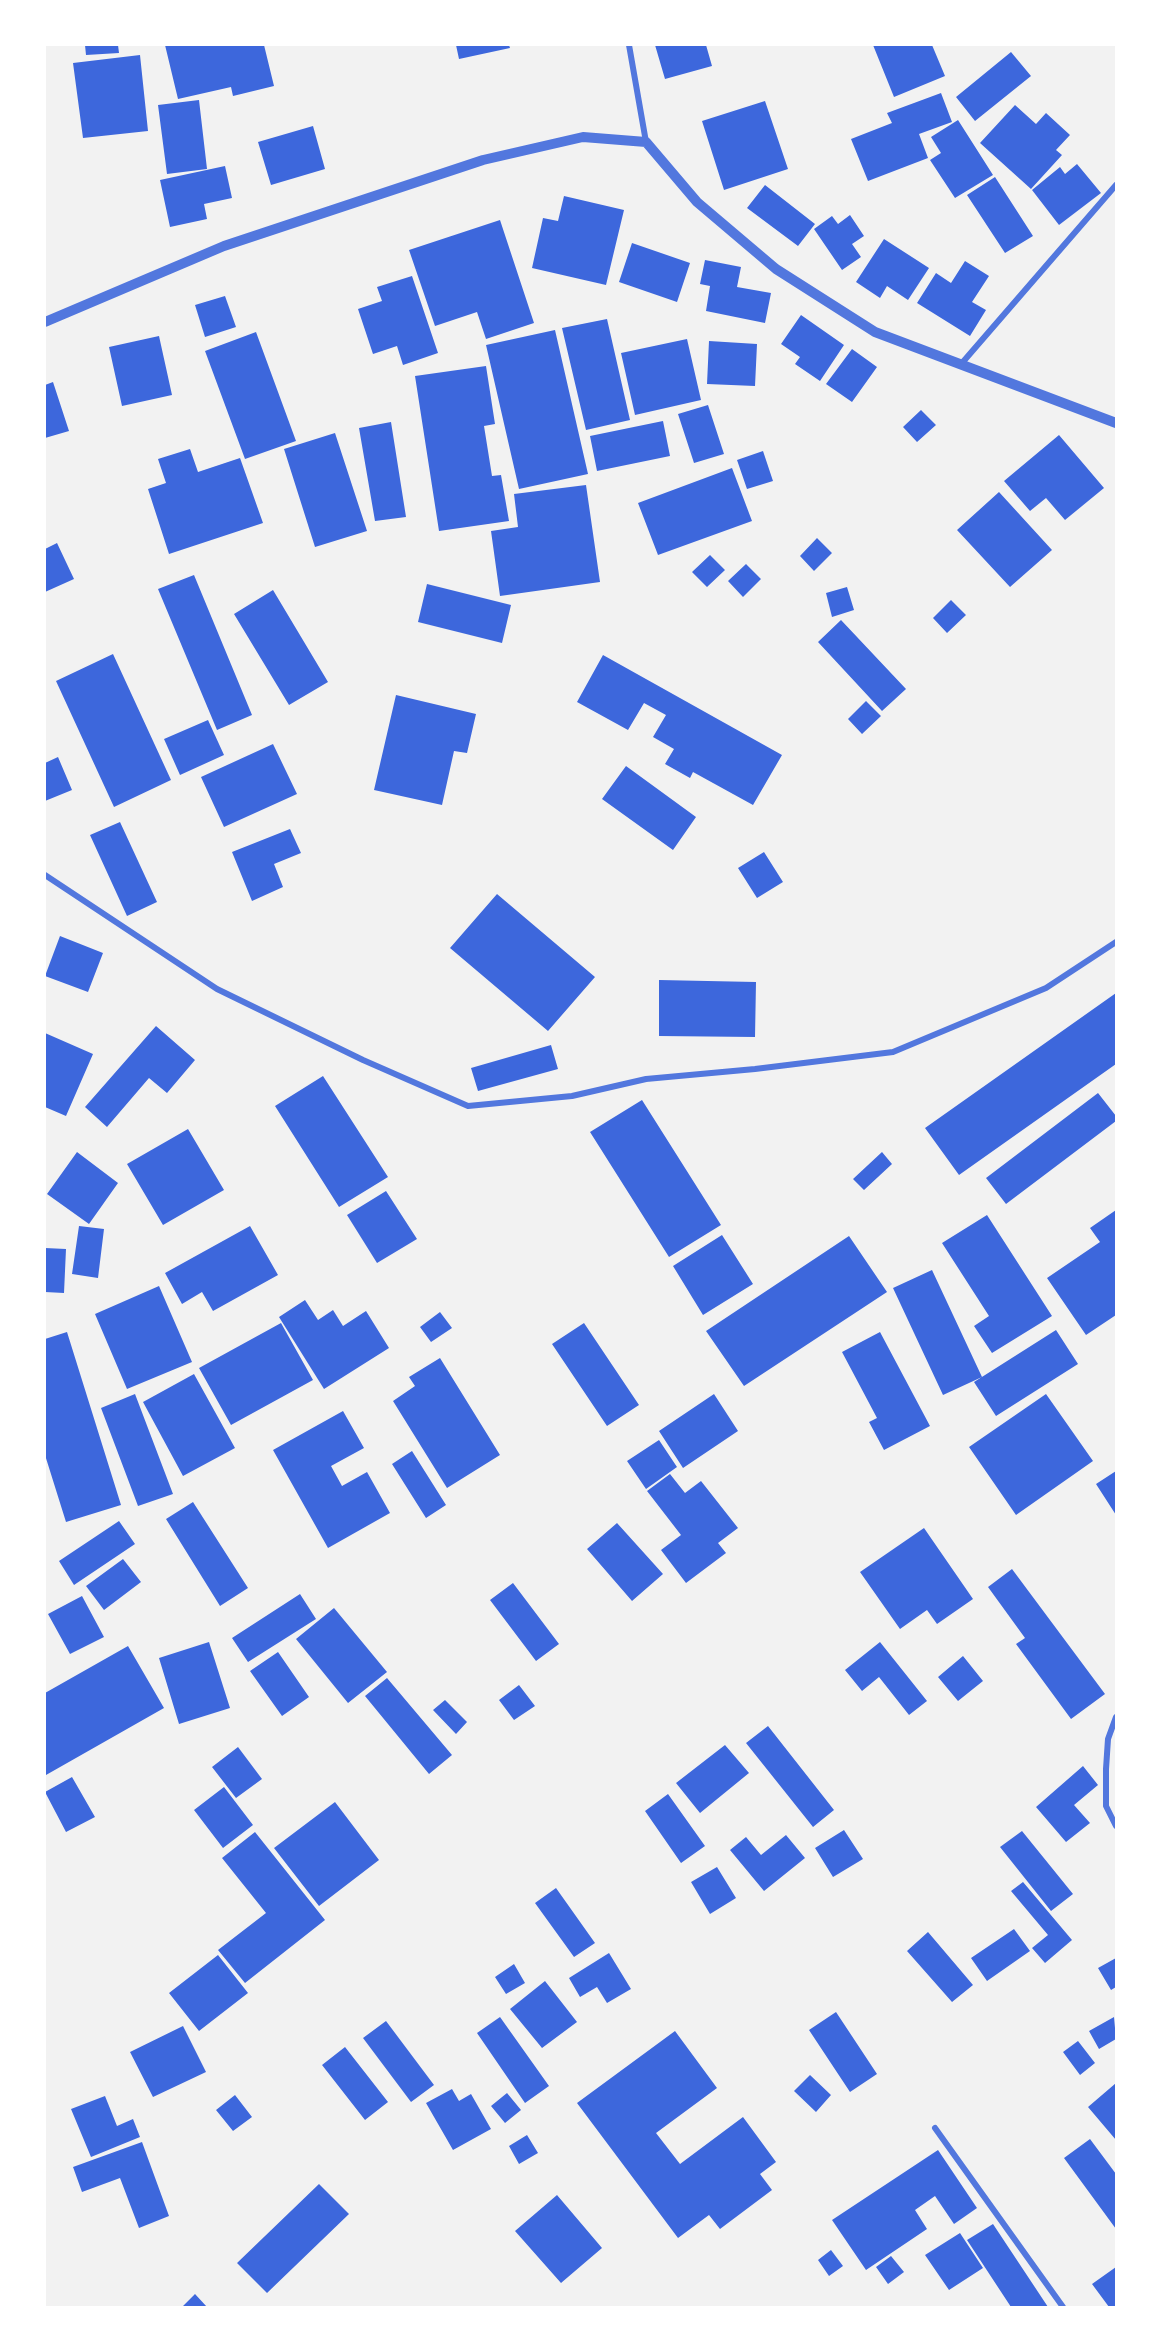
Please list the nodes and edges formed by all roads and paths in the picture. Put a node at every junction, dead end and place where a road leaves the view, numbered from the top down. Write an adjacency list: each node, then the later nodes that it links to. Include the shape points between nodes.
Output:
1 (629, 45): 2 (street)
2 (646, 142): 4 (street, via 583,137 483,160 224,246); 5 (street, via 697,202 776,269 875,332)
3 (1116, 185): 5 (street)
4 (45, 322)
5 (962, 363): 6 (street)
6 (1116, 423)
7 (45, 875): 8 (street, via 217,989 468,1106 572,1095 646,1079 893,1052 1046,988)
8 (1116, 942)
9 (1116, 1717): 10 (street, via 1108,1739 1106,1769 1106,1806)
10 (1116, 1826)
11 (935, 2128): 12 (street)
12 (1063, 2307)

